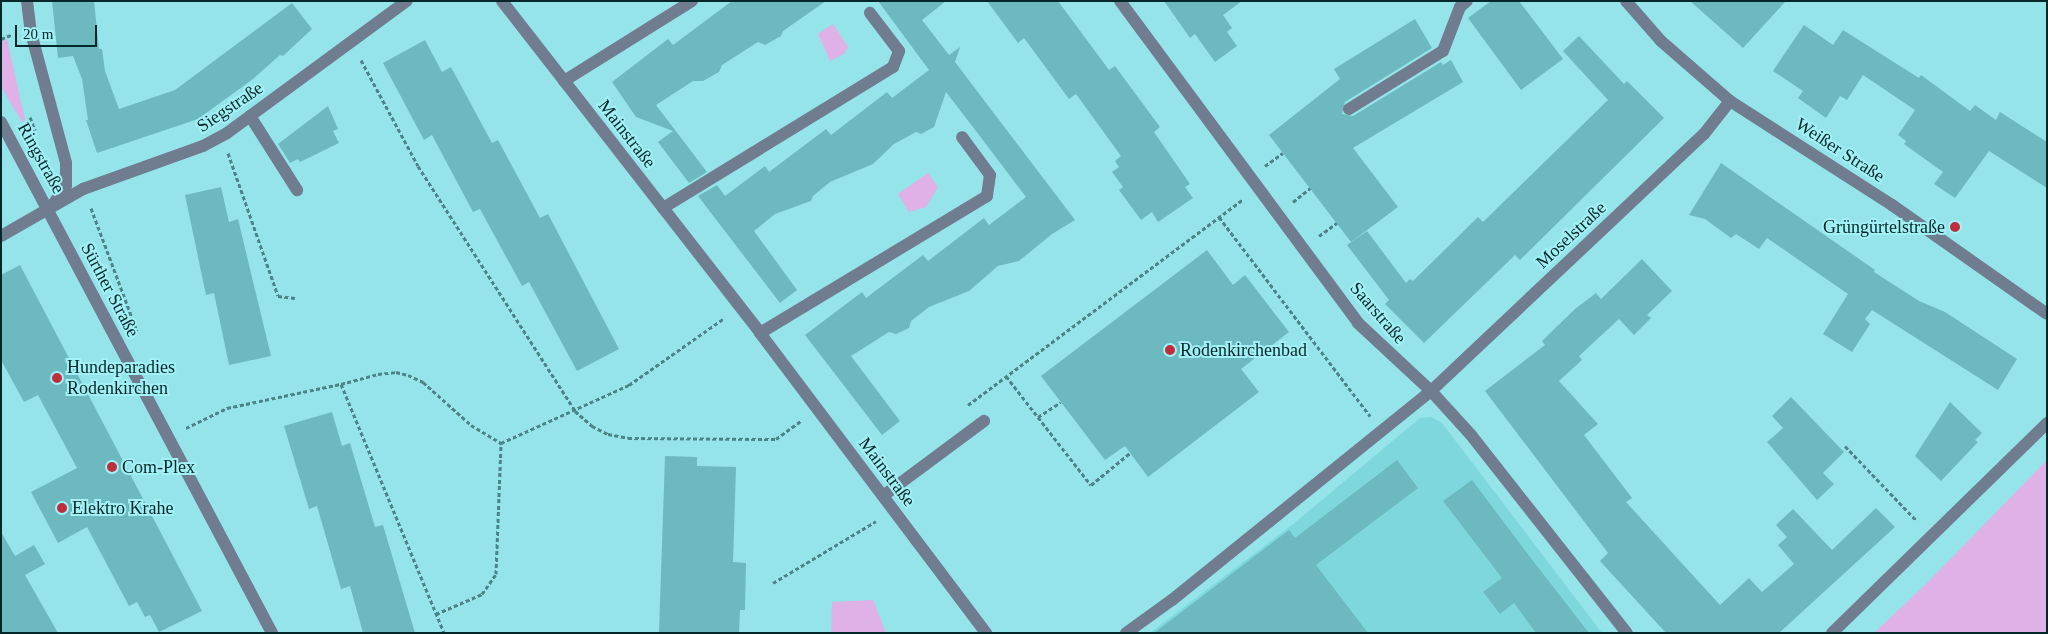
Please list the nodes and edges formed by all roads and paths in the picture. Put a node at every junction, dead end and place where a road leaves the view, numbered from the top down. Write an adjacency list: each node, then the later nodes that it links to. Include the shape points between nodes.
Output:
1 (27, 1): 23 (street, via 32,33 66,163 66,186)
2 (407, 1): 11 (street, Siegstraße)
3 (502, 1): 12 (street, Mainstraße)
4 (692, 1): 12 (street)
5 (1120, 1): 19 (street, Saarstraße)
6 (1467, 1): 14 (street, via 1460,6 1443,51)
7 (1626, 1): 13 (street, Weißer Straße, via 1661,41)
8 (870, 13): 22 (street, via 899,51 893,67)
9 (11, 35): 10 (path)
10 (1, 39)
11 (353, 41): 15 (street, Siegstraße); 36 (path, via 418,166)
12 (564, 81): 22 (street, Mainstraße)
13 (1730, 101): 28 (street, Weißer Straße, via 1892,205); 33 (street, Moselstraße, via 1704,134)
14 (1349, 109)
15 (250, 116): 17 (street, Siegstraße); 21 (street)
16 (1, 122): 23 (street, Ringstraße)
17 (220, 137): 20 (street, Siegstraße); 26 (path, via 278,296)
18 (962, 137): 29 (street, via 990,175 987,196)
19 (1258, 188): 24 (path); 33 (street, Saarstraße, via 1358,323)
20 (83, 189): 23 (street, Siegstraße); 30 (path)
21 (297, 190)
22 (662, 208): 27 (street, Mainstraße)
23 (49, 210): 25 (street, Siegstraße); 42 (street, Sürther Straße, via 81,277)
24 (1219, 218): 31 (path); 41 (path)
25 (1, 236)
26 (295, 298)
27 (740, 308): 29 (street, Mainstraße); 36 (path, via 629,385)
28 (2047, 314)
29 (760, 333): 35 (street, Mainstraße)
30 (139, 336)
31 (1006, 376): 37 (path); 38 (path)
32 (341, 384): 42 (path, via 226,408); 43 (path, via 378,374 396,372 408,375 423,382 472,425); 50 (path)
33 (1431, 392): 41 (street, Moselstraße); 55 (street, Saarstraße, via 1471,435)
34 (1061, 402): 38 (path)
35 (817, 409): 36 (path, via 776,439 628,438 600,430); 46 (street, Mainstraße)
36 (575, 411): 43 (path)
37 (960, 411)
38 (1038, 418): 45 (path, via 1091,485)
39 (984, 421): 46 (street)
40 (2047, 423): 48 (street)
41 (1382, 432): 54 (street, Moselstraße)
42 (169, 436): 51 (street, Sürther Straße)
43 (501, 443): 50 (path, via 496,574 482,594)
44 (1845, 446): 48 (path)
45 (1130, 453)
46 (883, 496): 47 (street, Mainstraße)
47 (893, 510): 49 (path); 53 (street, Mainstraße)
48 (1931, 536): 56 (street)
49 (773, 583)
50 (436, 614): 52 (path)
51 (272, 633)
52 (444, 633)
53 (986, 633)
54 (1126, 633)
55 (1627, 633)
56 (1832, 633)

